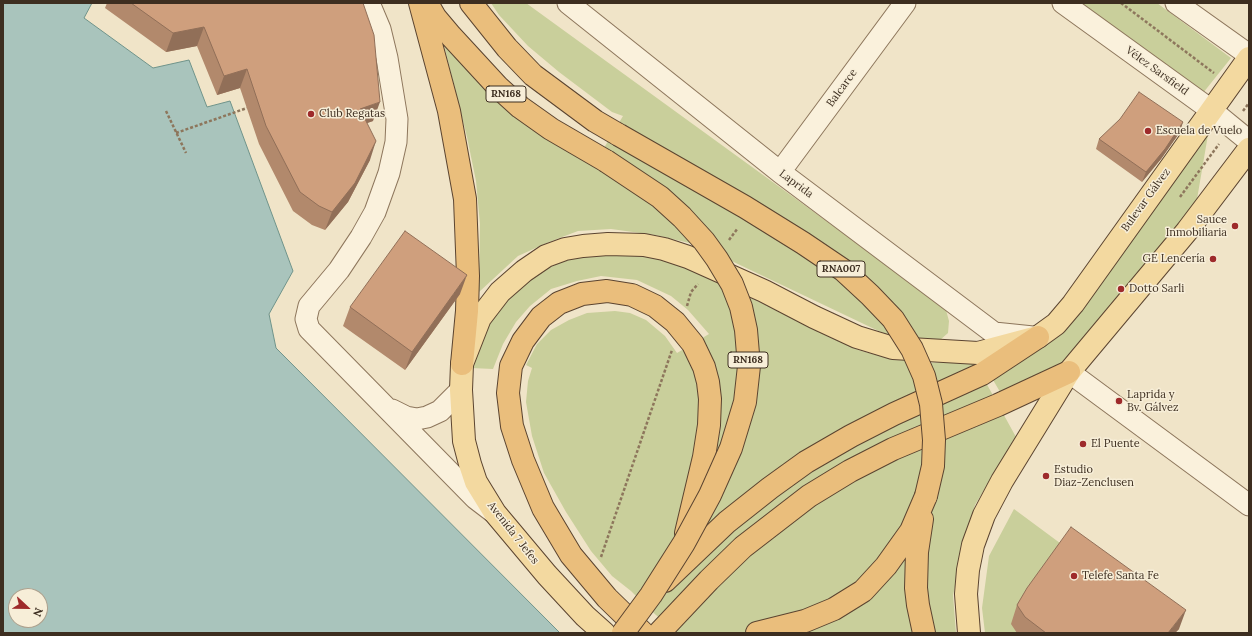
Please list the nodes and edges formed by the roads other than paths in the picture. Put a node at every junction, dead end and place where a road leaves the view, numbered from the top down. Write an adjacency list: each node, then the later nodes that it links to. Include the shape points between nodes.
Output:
1 (369, 3): 18 (street, via 380,29 387,58 396,119 396,142 389,173 375,212 339,270 309,306 306,319 309,329)
2 (420, 3): 15 (highway, via 449,111 465,199 468,276)
3 (427, 3): 22 (highway, RN168, bridge, via 451,36 520,107 551,129 606,161 660,198 682,217 704,241 732,284 746,330 749,366 745,402 731,448)
4 (471, 3): 19 (highway, RNA007, bridge, via 507,48 533,75 594,121 746,207 821,255 843,270 893,319 912,349 924,376 931,404 933,466)
5 (568, 3): 13 (street, Laprida)
6 (905, 3): 13 (street, Balcarce)
7 (1063, 3): 10 (street, Vélez Sarsfield)
8 (1176, 3): 9 (street)
9 (1249, 56): 10 (main road, Bulevar Gálvez)
10 (1211, 110): 11 (street, Vélez Sarsfield); 14 (main road, Bulevar Gálvez, via 1073,304 1056,324)
11 (1249, 141)
12 (1249, 149): 16 (main road, via 1187,231)
13 (780, 172): 14 (street, Laprida, via 994,333)
14 (1038, 337): 15 (main road, Avenida 7 Jefes, via 978,353 893,348 857,337 688,256 644,245 608,244 565,249 546,256 524,271 500,292 480,318); 23 (highway, bridge, via 982,374 870,426 806,462 727,522)
15 (462, 364): 17 (main road, Avenida 7 Jefes)
16 (1069, 372): 20 (street); 27 (highway, via 893,449 809,496 743,547); 30 (main road, via 1002,481 984,514 972,545 966,594)
17 (461, 390): 18 (street, via 440,411 427,417 406,417); 21 (main road, Avenida 7 Jefes, via 464,441 470,464 476,482)
18 (386, 407): 21 (street, via 475,498)
19 (926, 496): 28 (highway, via 911,531 886,566 863,591 834,609 805,621); 29 (highway, via 916,572 918,605)
20 (1249, 504)
21 (495, 513): 24 (main road, Avenida 7 Jefes, via 584,616)
22 (684, 544): 23 (highway, RN168, bridge); 26 (highway, bridge, via 709,426 710,399 704,367 683,346 675,322 655,306 632,295 607,291 582,294 559,303 541,317 523,341 511,366 508,393 512,426 543,508 557,533 571,555 607,598)
23 (651, 595): 25 (highway, RN168, bridge)
24 (604, 633)
25 (624, 633)
26 (643, 633)
27 (659, 633)
28 (757, 633)
29 (924, 633)
30 (969, 633)

